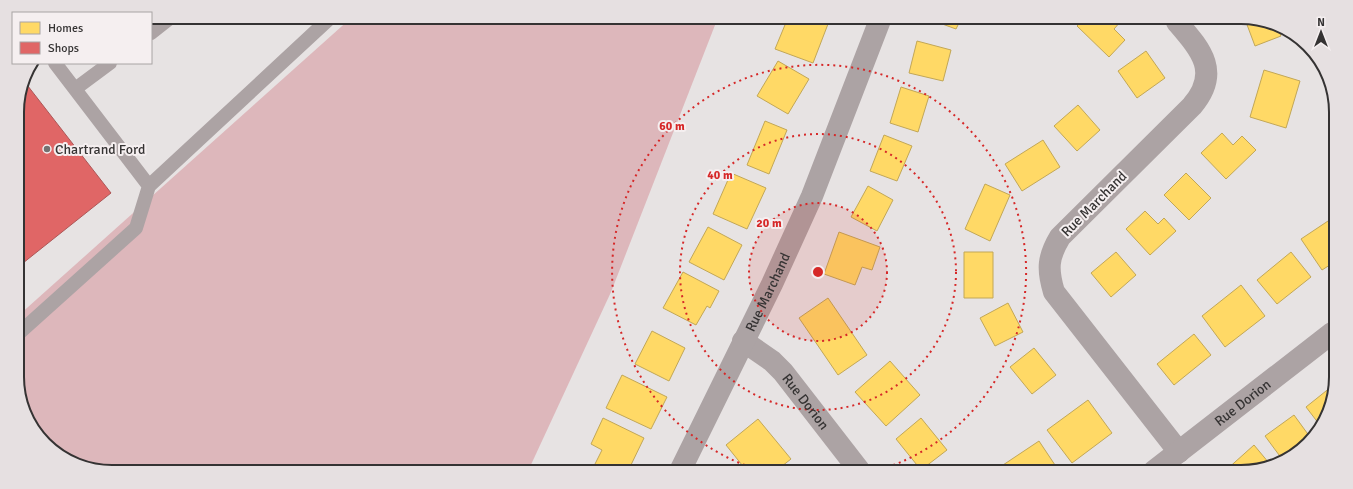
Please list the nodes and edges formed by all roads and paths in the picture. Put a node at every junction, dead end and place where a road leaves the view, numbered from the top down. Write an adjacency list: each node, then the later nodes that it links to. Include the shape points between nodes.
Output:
1 (162, 24): 5 (lane)
2 (324, 24): 9 (lane)
3 (878, 24): 12 (street, Rue Marchand, via 812,196)
4 (1179, 24): 13 (street, Rue Marchand, via 1194,42 1204,61 1205,85 1200,96 1060,237 1053,248 1049,271 1054,292)
5 (152, 31)
6 (56, 64): 8 (lane)
7 (109, 64): 8 (lane)
8 (75, 89): 9 (lane)
9 (149, 186): 10 (lane, via 136,228)
10 (24, 329)
11 (1329, 335): 13 (street, Rue Dorion)
12 (743, 341): 14 (street, Rue Marchand); 15 (street, Rue Dorion, via 783,372)
13 (1179, 452): 16 (street, Rue Dorion)
14 (683, 465)
15 (855, 465)
16 (1162, 465)

